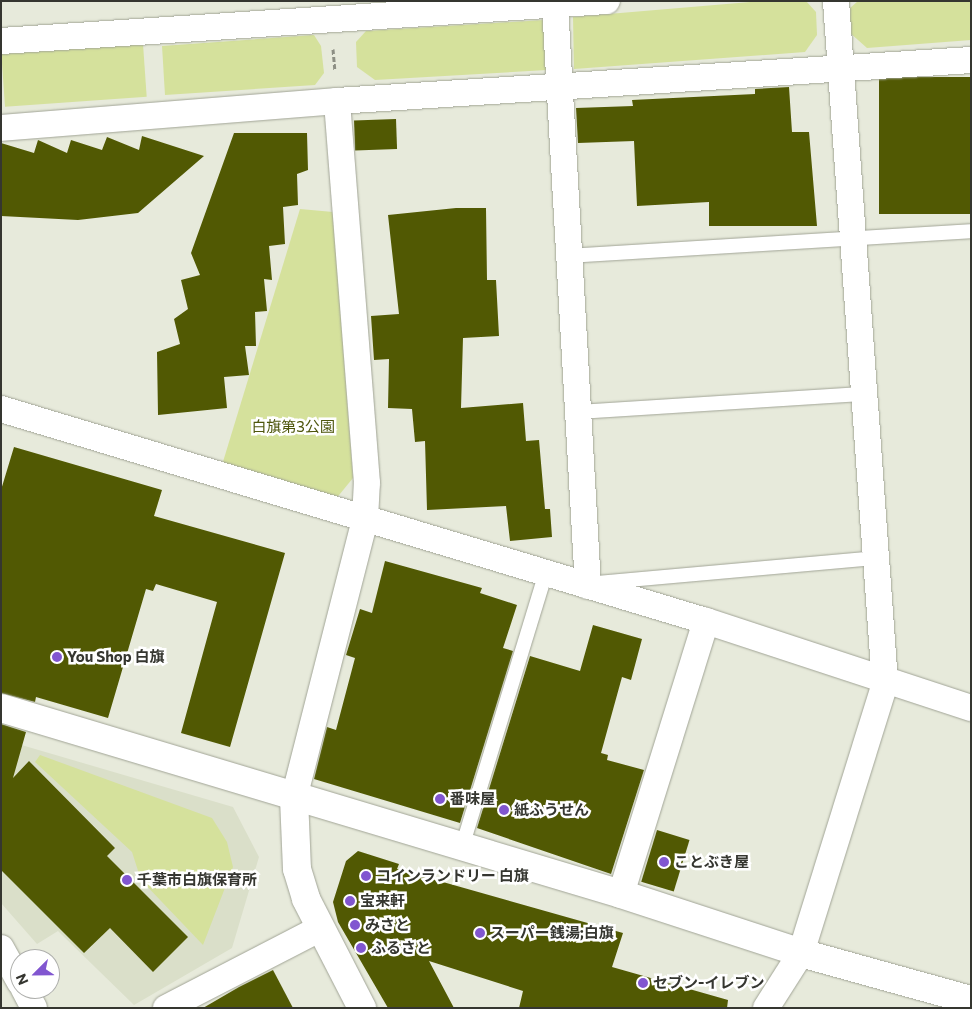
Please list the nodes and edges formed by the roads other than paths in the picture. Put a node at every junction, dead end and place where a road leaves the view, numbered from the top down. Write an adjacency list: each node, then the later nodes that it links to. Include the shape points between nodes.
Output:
1 (607, 1): 3 (street)
2 (836, 1): 7 (street)
3 (555, 5): 4 (street); 8 (street)
4 (330, 10): 5 (street)
5 (1, 41)
6 (971, 60): 7 (street)
7 (840, 68): 8 (street); 12 (street)
8 (559, 90): 9 (street); 13 (street)
9 (337, 101): 10 (street); 17 (street, via 367,483)
10 (1, 128)
11 (971, 231): 12 (lane)
12 (855, 240): 13 (lane); 14 (street)
13 (566, 256): 16 (street)
14 (866, 394): 16 (lane); 18 (street)
15 (1, 409): 17 (street)
16 (577, 412): 20 (street)
17 (365, 519): 19 (street); 25 (street)
18 (876, 558): 20 (lane); 22 (street)
19 (546, 573): 20 (street); 26 (lane)
20 (588, 586): 21 (street)
21 (706, 620): 22 (street); 27 (street)
22 (885, 683): 24 (street); 30 (street)
23 (1, 708): 25 (street)
24 (971, 708)
25 (294, 798): 26 (street); 28 (street, via 298,868)
26 (462, 847): 27 (street)
27 (621, 894): 30 (street)
28 (319, 929): 33 (street); 34 (street)
29 (1, 948): 31 (street)
30 (801, 953): 32 (street); 35 (street)
31 (10, 964)
32 (971, 1000)
33 (166, 1008)
34 (362, 1008)
35 (766, 1008)

